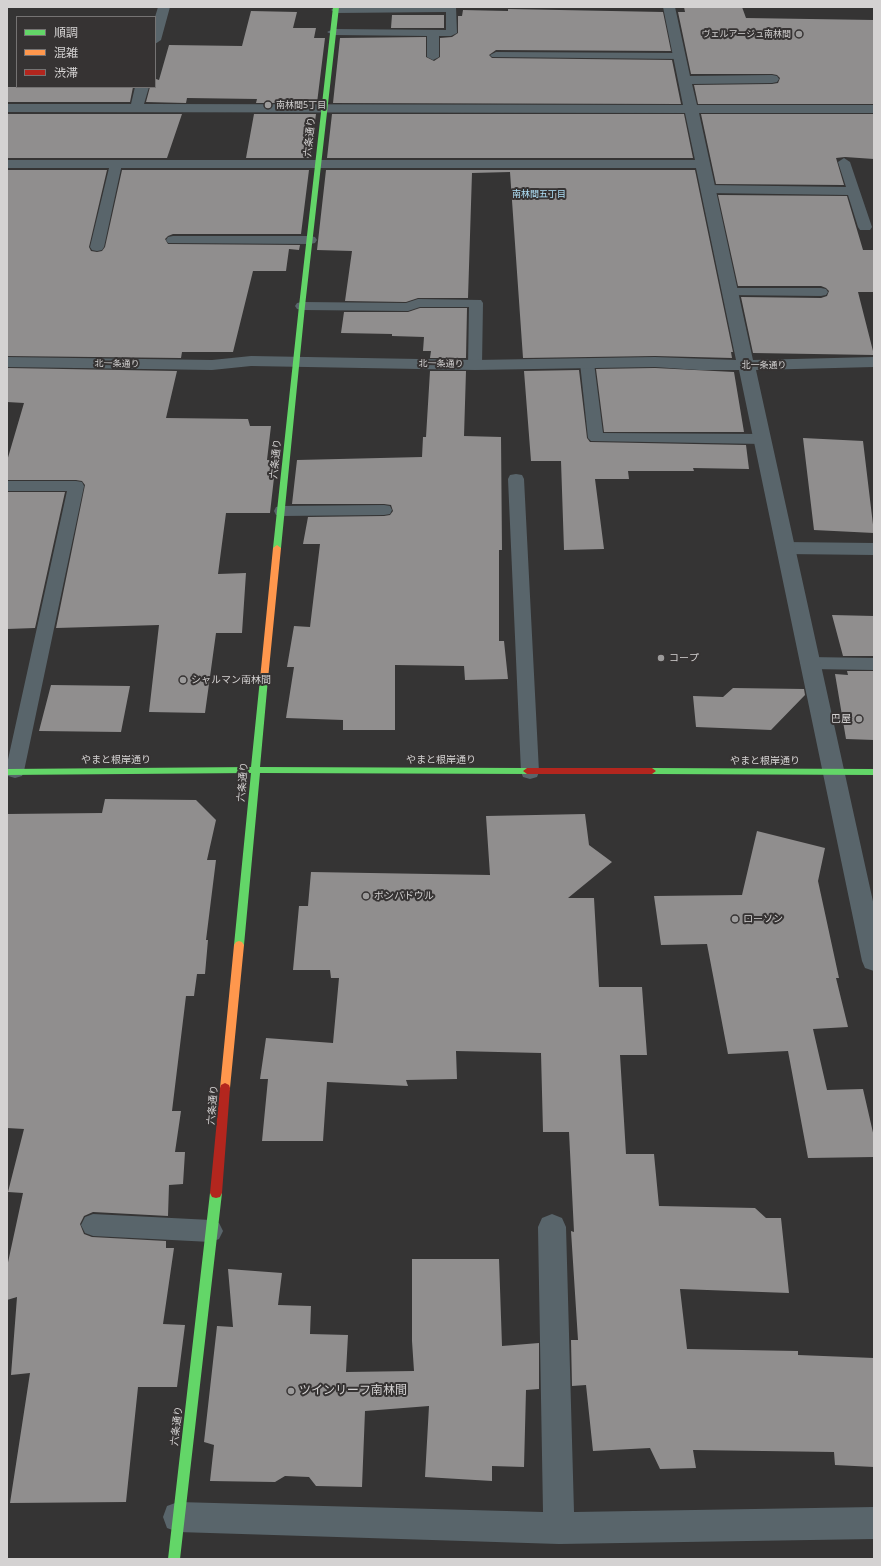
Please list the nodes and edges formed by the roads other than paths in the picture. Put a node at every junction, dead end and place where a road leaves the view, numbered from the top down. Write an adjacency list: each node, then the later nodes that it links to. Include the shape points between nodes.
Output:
1 (164, 7): 6 (street)
2 (669, 7): 8 (street)
3 (336, 9): 4 (street, 六条通り); 5 (lane, via 452,9 451,33)
4 (333, 32): 5 (lane); 15 (street, 六条通り)
5 (433, 33): 9 (lane)
6 (156, 36)
7 (496, 55): 8 (lane)
8 (679, 56): 11 (street)
9 (433, 57)
10 (772, 79): 11 (street)
11 (684, 80): 16 (street)
12 (142, 88): 14 (street)
13 (7, 108): 14 (street)
14 (136, 108): 15 (street)
15 (324, 109): 16 (street); 21 (street, 六条通り)
16 (691, 109): 17 (street); 22 (street)
17 (874, 109)
18 (844, 162): 24 (lane)
19 (7, 164): 20 (street)
20 (116, 164): 21 (street); 28 (lane)
21 (319, 164): 22 (street); 27 (street, 六条通り)
22 (703, 164): 23 (street)
23 (708, 189): 24 (lane); 29 (street)
24 (853, 191): 25 (lane)
25 (865, 227)
26 (173, 240): 27 (lane)
27 (310, 240): 31 (street, 六条通り)
28 (97, 248)
29 (730, 292): 30 (lane); 37 (street)
30 (821, 292)
31 (302, 306): 33 (street, 六条通り); 36 (lane, via 408,307 418,303 476,303)
32 (7, 362): 33 (street, 北一条通り, via 212,365 252,361)
33 (297, 362): 36 (street, 北一条通り); 42 (street, 六条通り)
34 (874, 362): 37 (street, 北一条通り)
35 (587, 363): 36 (street, 北一条通り); 37 (street, 北一条通り); 38 (lane, via 596,438)
36 (475, 365)
37 (746, 365): 38 (street)
38 (762, 439): 43 (street)
39 (516, 479): 49 (lane)
40 (7, 486): 48 (lane, via 76,486)
41 (384, 510): 42 (lane)
42 (282, 511): 47 (street, 六条通り)
43 (785, 548): 44 (lane); 45 (street)
44 (874, 549)
45 (809, 663): 46 (lane); 50 (street)
46 (874, 664)
47 (255, 770): 48 (street, やまと根岸通り); 49 (street, やまと根岸通り); 55 (street, 六条通り)
48 (11, 772)
49 (530, 772): 50 (street, やまと根岸通り)
50 (833, 772): 51 (street, やまと根岸通り); 52 (street)
51 (874, 772)
52 (874, 961)
53 (94, 1225): 55 (lane)
54 (552, 1227): 58 (street)
55 (211, 1231): 56 (street, 六条通り)
56 (178, 1517): 58 (street); 59 (street, 六条通り)
57 (874, 1523): 58 (street)
58 (559, 1528)
59 (174, 1559)

